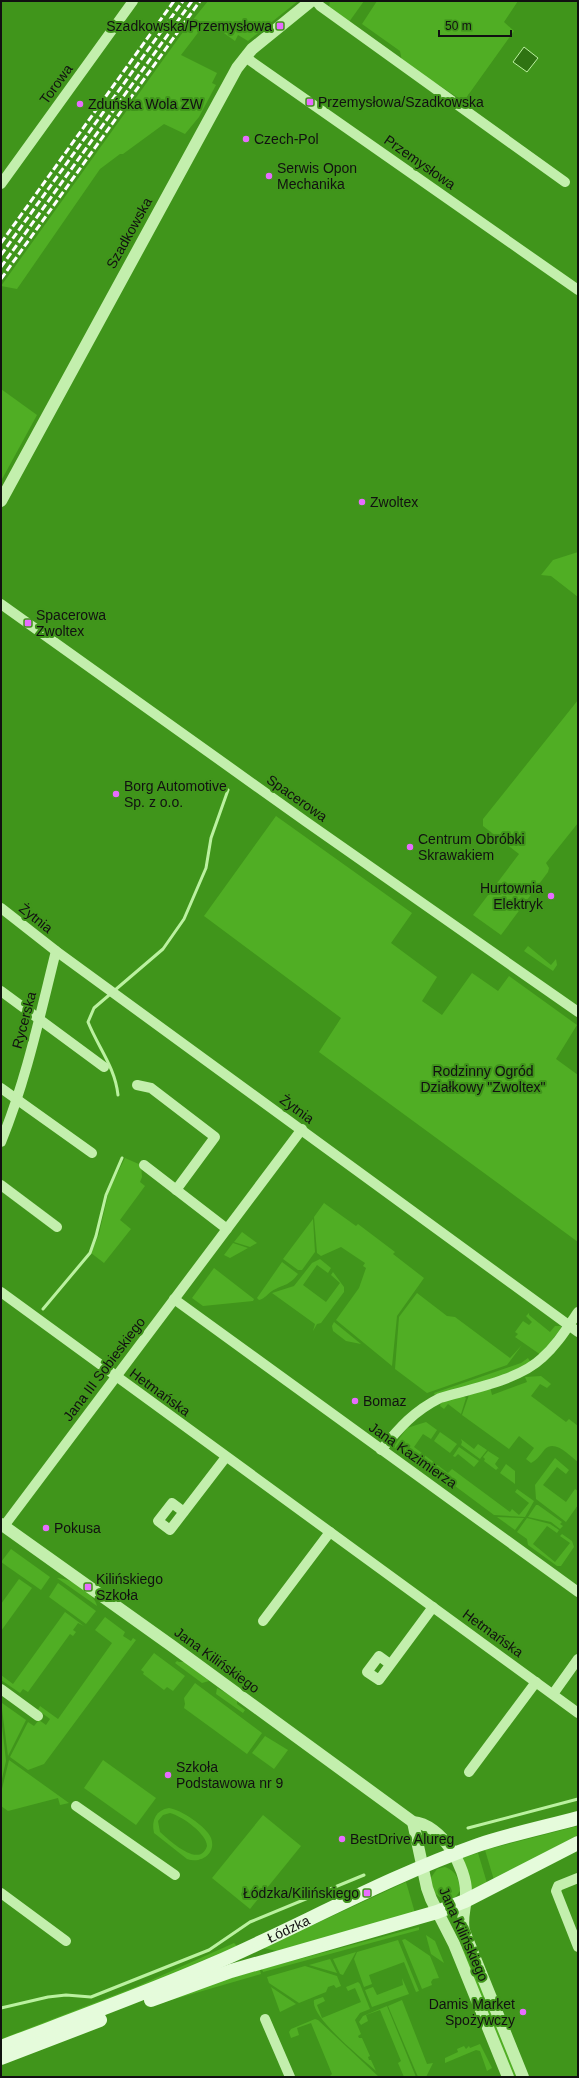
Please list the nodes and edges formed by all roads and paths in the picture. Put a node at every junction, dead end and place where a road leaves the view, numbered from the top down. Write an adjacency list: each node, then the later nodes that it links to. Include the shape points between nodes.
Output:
1 (133, 1): 6 (street, Torowa)
2 (311, 1): 4 (street, Szadkowska)
3 (316, 1): 5 (street)
4 (245, 57): 7 (street, Przemysłowa); 8 (street, Szadkowska)
5 (565, 182)
6 (1, 184)
7 (576, 286)
8 (1, 501)
9 (1, 604): 13 (street, Spacerowa)
10 (1, 908): 11 (street, Żytnia)
11 (56, 951): 14 (street, Rycerska); 19 (street, Żytnia)
12 (1, 991): 14 (street)
13 (578, 1012)
14 (39, 1019): 15 (street); 18 (street, Rycerska)
15 (104, 1066)
16 (137, 1085): 24 (street, via 151,1088 215,1137)
17 (1, 1088): 18 (street)
18 (16, 1099): 20 (street, Rycerska); 21 (street)
19 (302, 1130): 26 (street, Jana III Sobieskiego); 30 (street, Żytnia)
20 (1, 1142)
21 (92, 1153)
22 (144, 1165): 24 (street)
23 (1, 1185): 25 (street)
24 (176, 1190): 26 (street)
25 (57, 1227)
26 (227, 1229): 28 (street, Jana III Sobieskiego)
27 (1, 1292): 32 (street, Hetmańska)
28 (174, 1299): 32 (street, Jana III Sobieskiego); 33 (street, Jana Kazimierza)
29 (578, 1312): 30 (street)
30 (569, 1325): 31 (street, Żytnia); 33 (street, via 553,1347 534,1364 507,1378 431,1403 407,1419)
31 (578, 1332)
32 (116, 1376): 34 (street, Hetmańska); 36 (street, Jana III Sobieskiego)
33 (381, 1450): 38 (street, Jana Kazimierza)
34 (226, 1457): 35 (street); 37 (street, Hetmańska)
35 (184, 1512)
36 (3, 1525): 51 (street, Jana Kilińskiego)
37 (330, 1532): 39 (street, Hetmańska); 40 (street)
38 (578, 1592)
39 (433, 1607): 42 (street); 43 (street, Hetmańska)
40 (263, 1621)
41 (578, 1660): 45 (street)
42 (390, 1664)
43 (536, 1682): 45 (street, Hetmańska); 48 (street)
44 (1, 1689): 47 (street)
45 (553, 1694): 46 (street, Hetmańska)
46 (578, 1714)
47 (38, 1716)
48 (468, 1772)
49 (76, 1806): 55 (street)
50 (578, 1818): 53 (main road, Łódzka, via 487,1842)
51 (413, 1822): 53 (street, Jana Kilińskiego, via 430,1827); 54 (street, Jana Kilińskiego)
52 (578, 1843): 58 (main road, Łódzka)
53 (454, 1854): 54 (main road, Łódzka); 58 (street, Jana Kilińskiego, via 465,1884)
54 (423, 1867): 59 (street, Jana Kilińskiego, via 427,1888); 64 (main road, Łódzka, via 213,1964)
55 (175, 1875)
56 (578, 1878): 60 (street, via 558,1886 556,1890)
57 (1, 1894): 61 (street)
58 (466, 1901): 59 (main road, Łódzka); 68 (street, Jana Kilińskiego, via 462,1917 464,1931)
59 (437, 1912): 65 (main road, Łódzka, via 197,1982); 67 (street, Jana Kilińskiego, via 454,1944)
60 (575, 1933): 62 (street)
61 (66, 1941)
62 (578, 1948)
63 (265, 2019): 66 (street)
64 (1, 2047)
65 (1, 2058)
66 (290, 2077)
67 (508, 2077)
68 (523, 2077)

